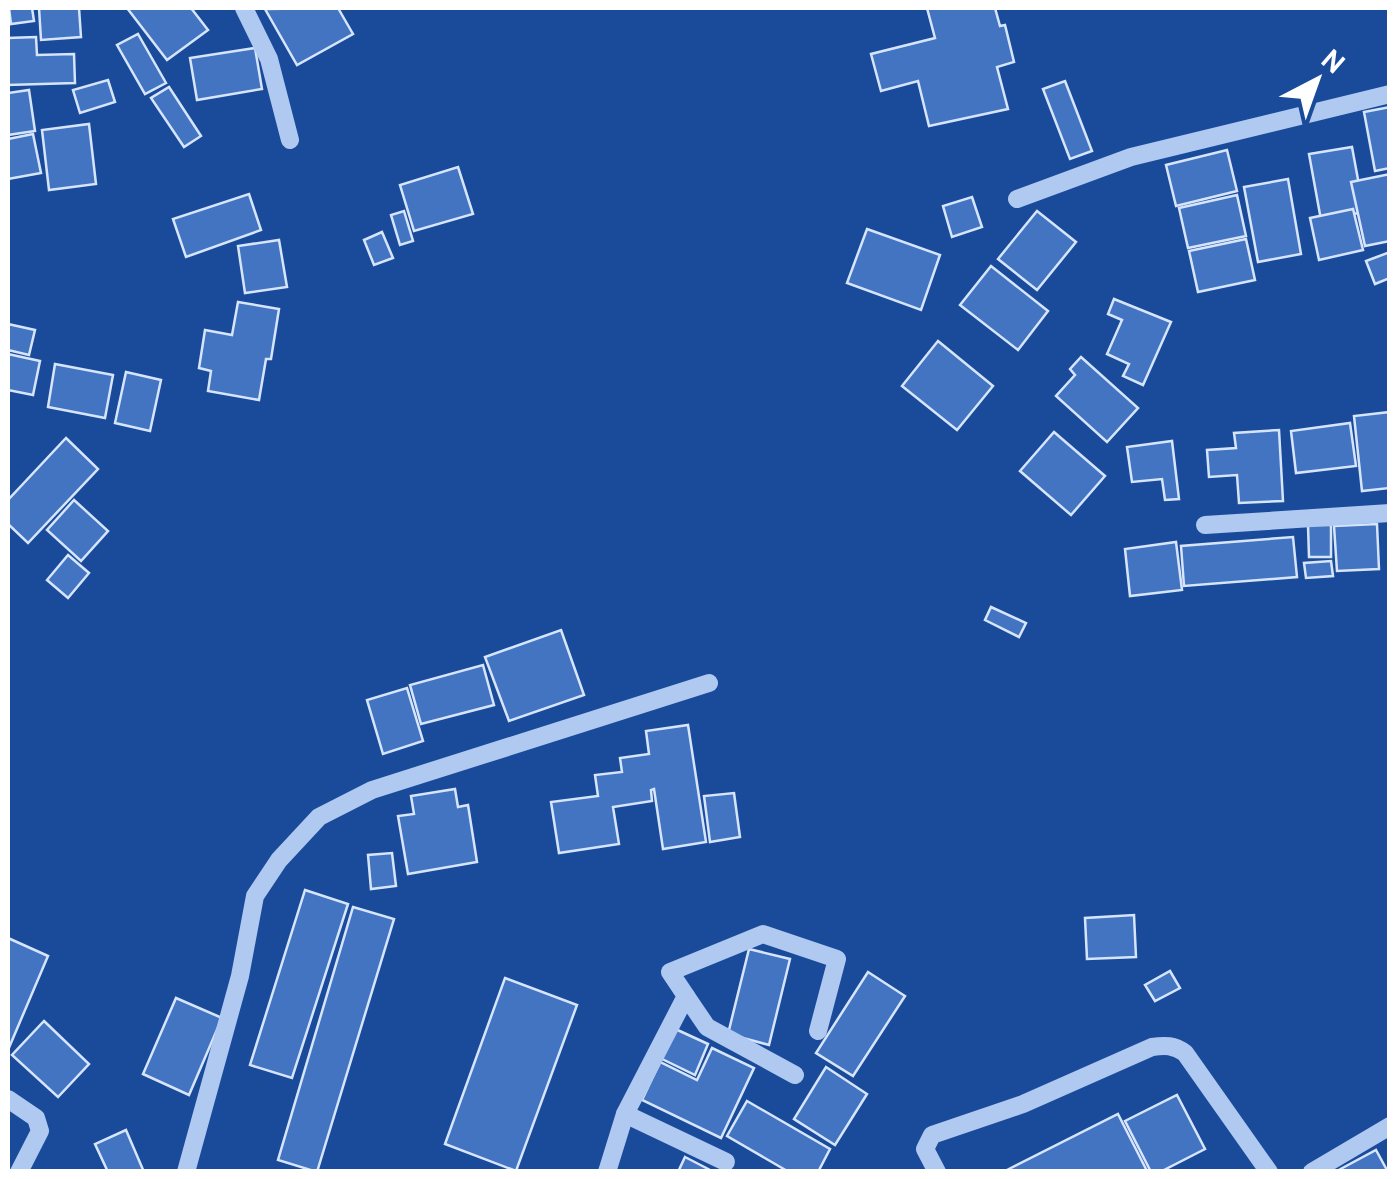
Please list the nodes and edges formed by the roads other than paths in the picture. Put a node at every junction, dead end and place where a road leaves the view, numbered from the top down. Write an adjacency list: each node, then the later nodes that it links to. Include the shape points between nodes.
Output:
1 (244, 8): 3 (street, via 269,59)
2 (1390, 94): 4 (street, via 1131,157)
3 (290, 140)
4 (1016, 199)
5 (1390, 513): 6 (street)
6 (1205, 525)
7 (709, 683): 16 (street, via 372,790 318,817 254,896 240,976)
8 (686, 996): 9 (street, via 670,972 764,934 837,959); 10 (street, via 707,1027); 12 (street)
9 (818, 1031)
10 (794, 1075)
11 (8, 1100): 15 (street, via 36,1118 40,1131)
12 (625, 1114): 14 (street); 17 (street)
13 (1390, 1126): 20 (street)
14 (726, 1162)
15 (18, 1172)
16 (186, 1172)
17 (607, 1172)
18 (936, 1172): 19 (street, via 925,1149 932,1135 1023,1104 1152,1047 1174,1046)
19 (1269, 1172)
20 (1312, 1172)

